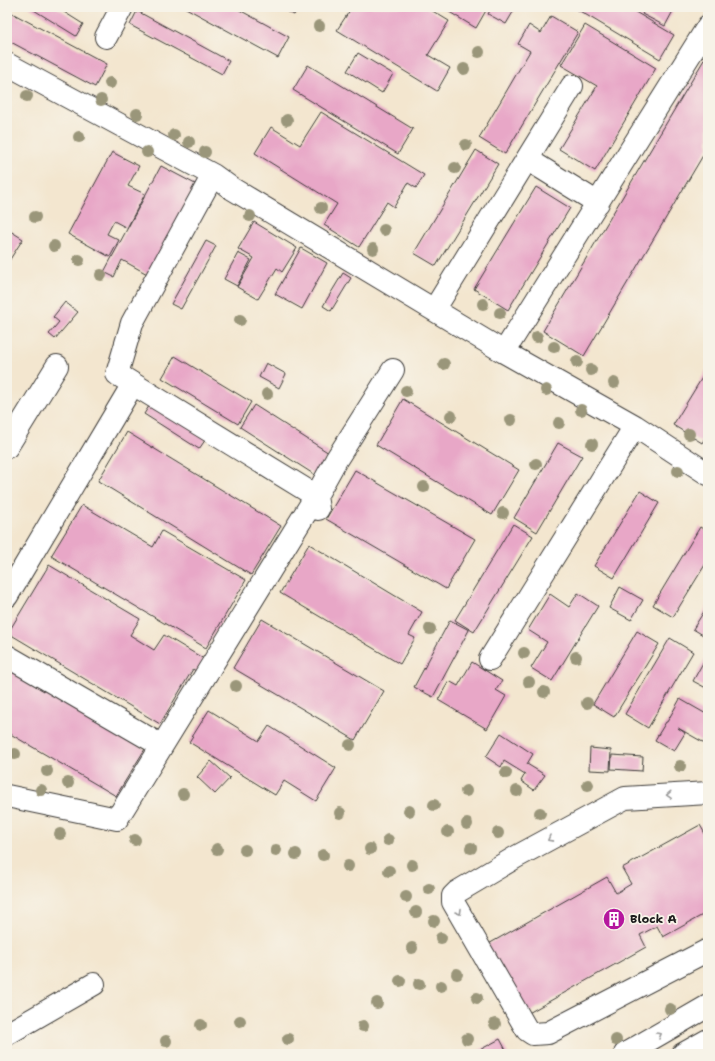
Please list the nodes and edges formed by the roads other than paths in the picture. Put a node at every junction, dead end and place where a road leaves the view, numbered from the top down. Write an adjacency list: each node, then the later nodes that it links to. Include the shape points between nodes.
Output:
1 (122, 7): 3 (street)
2 (708, 26): 8 (street)
3 (106, 37)
4 (7, 64): 7 (street)
5 (572, 86): 6 (street)
6 (527, 159): 8 (street); 9 (street)
7 (213, 175): 9 (street); 13 (street, via 132,323 117,374)
8 (598, 202): 10 (street)
9 (434, 310): 10 (street)
10 (504, 352): 14 (street)
11 (57, 366): 15 (street)
12 (393, 370): 17 (street)
13 (133, 384): 17 (street); 19 (street)
14 (635, 426): 16 (street); 21 (street)
15 (8, 444)
16 (708, 474)
17 (316, 496): 18 (street); 22 (street)
18 (319, 521)
19 (7, 596)
20 (7, 656): 22 (street)
21 (490, 659)
22 (162, 746): 24 (street, via 117,819)
23 (708, 793): 25 (street, one-way to 25, via 625,798 516,857 452,896 453,902 527,1030 533,1034 548,1033)
24 (7, 796)
25 (708, 950)
26 (94, 984): 28 (street)
27 (708, 1006): 30 (street, one-way to 27)
28 (7, 1034)
29 (708, 1040): 31 (street)
30 (625, 1054)
31 (683, 1054)

